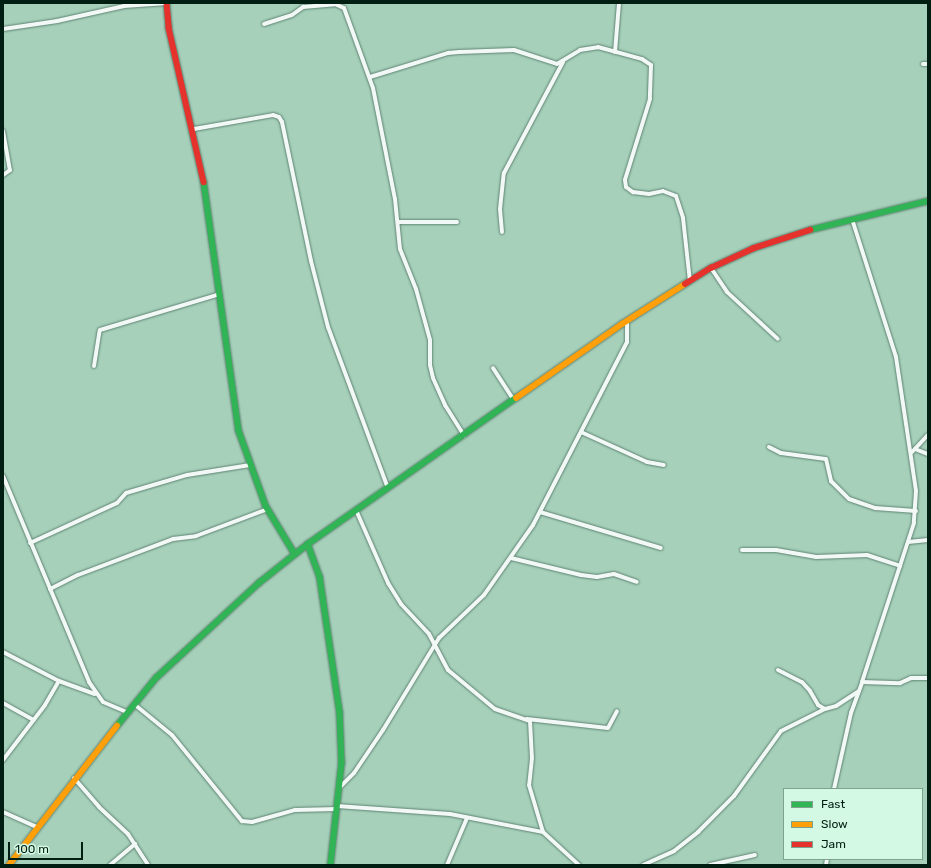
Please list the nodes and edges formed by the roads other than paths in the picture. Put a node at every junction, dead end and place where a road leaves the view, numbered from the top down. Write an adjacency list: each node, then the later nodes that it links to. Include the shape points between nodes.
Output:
1 (167, 3): 4 (street, via 124,6 57,21); 10 (main road, via 169,28)
2 (620, 3): 5 (street)
3 (264, 24): 9 (street, via 292,15 303,7 341,5)
4 (3, 29)
5 (615, 52): 6 (street, via 589,47); 19 (street, via 646,62 650,65 652,76 650,99 628,166 626,187 633,192 649,194 663,191 676,196 683,218)
6 (564, 61): 9 (street, via 560,64 551,64 514,50 448,53); 17 (street, via 504,173 500,209)
7 (923, 64): 8 (street)
8 (928, 64)
9 (370, 77): 15 (street)
10 (194, 129): 20 (main road); 35 (street, via 273,115 279,117 282,122 311,261 328,327)
11 (3, 131): 12 (street, via 10,170)
12 (3, 175)
13 (928, 201): 14 (main road)
14 (852, 219): 18 (main road, via 754,248); 30 (street, via 892,338)
15 (398, 222): 16 (street); 27 (street, via 400,248 416,289 430,340 433,378 445,405)
16 (457, 222)
17 (502, 232)
18 (711, 268): 19 (main road); 22 (street, via 727,292)
19 (690, 281): 21 (main road)
20 (220, 294): 23 (street, via 100,330); 32 (main road, via 235,411)
21 (627, 321): 25 (main road); 26 (street, via 627,342)
22 (778, 339)
23 (94, 366)
24 (493, 368): 25 (street)
25 (514, 400): 27 (main road)
26 (581, 432): 33 (street, via 647,462); 39 (street)
27 (464, 435): 35 (main road)
28 (928, 435): 30 (street)
29 (769, 447): 38 (street, via 781,453 826,459 831,481 848,499 875,508)
30 (914, 451): 31 (street); 38 (street)
31 (928, 454)
32 (250, 465): 36 (main road); 42 (street, via 186,475 126,492 116,503)
33 (664, 465)
34 (3, 476): 42 (street)
35 (388, 488): 37 (main road)
36 (268, 509): 46 (main road); 50 (street, via 196,536 173,539 78,575)
37 (356, 510): 43 (main road); 51 (street, via 398,599)
38 (916, 511): 41 (street)
39 (540, 512): 44 (street); 47 (street)
40 (928, 540): 41 (street)
41 (908, 542): 48 (street)
42 (30, 543): 50 (street)
43 (308, 544): 46 (main road); 68 (main road, via 320,577 340,712)
44 (660, 548)
45 (742, 550): 48 (street, via 776,550 816,557 867,555)
46 (295, 554): 60 (main road, via 259,583 162,673)
47 (511, 558): 49 (street, via 581,575 597,577 614,574); 51 (street, via 484,595)
48 (900, 566): 56 (street)
49 (637, 582)
50 (50, 589): 58 (street)
51 (435, 644): 64 (street, via 448,670 495,709); 68 (street, via 383,730 354,773)
52 (3, 652): 55 (street)
53 (778, 670): 61 (street, via 802,682 818,704)
54 (928, 678): 56 (street, via 911,678 900,683)
55 (59, 681): 58 (street); 65 (street)
56 (862, 682): 57 (street)
57 (859, 691): 61 (street, via 836,706); 69 (street, via 850,713)
58 (95, 694): 63 (street, via 104,702)
59 (3, 703): 65 (street)
60 (134, 704): 63 (main road); 70 (street, via 172,735 242,821 252,822 295,810)
61 (826, 709): 77 (street, via 781,732 734,796 690,839)
62 (617, 711): 64 (street, via 608,728)
63 (126, 712): 67 (main road)
64 (527, 719): 74 (street, via 531,725 532,750 529,785)
65 (34, 720): 66 (street)
66 (3, 760)
67 (74, 778): 73 (main road); 75 (street)
68 (340, 787): 70 (main road)
69 (834, 788)
70 (337, 807): 72 (street, via 429,811); 81 (main road)
71 (3, 812): 73 (street)
72 (467, 818): 74 (street); 82 (street)
73 (36, 827): 78 (main road)
74 (543, 832): 83 (street)
75 (135, 844): 79 (street); 80 (street)
76 (755, 856): 86 (street)
77 (656, 860): 84 (street); 85 (street)
78 (9, 865)
79 (110, 865)
80 (148, 865)
81 (331, 865)
82 (447, 865)
83 (579, 865)
84 (644, 865)
85 (658, 865)
86 (710, 865)

